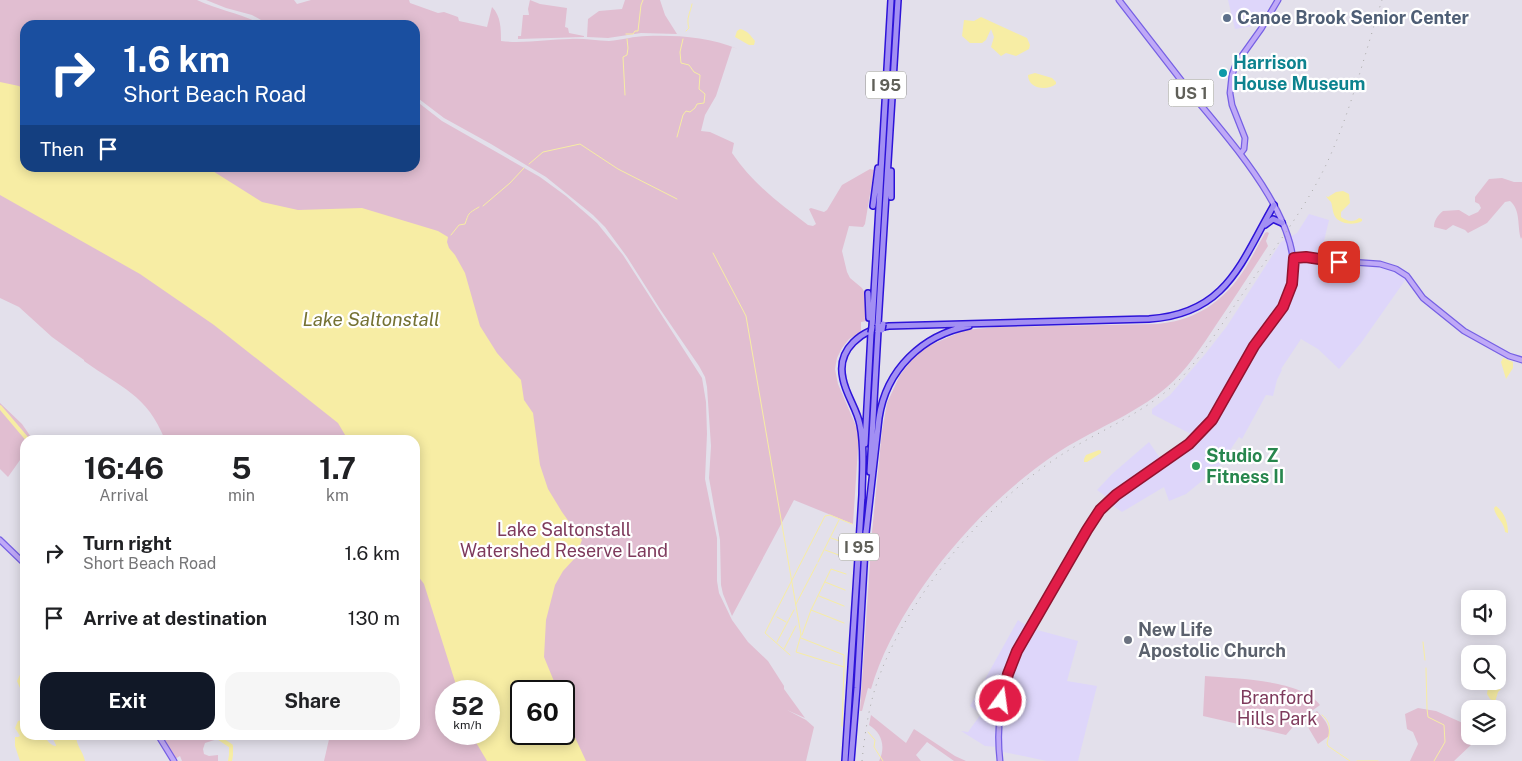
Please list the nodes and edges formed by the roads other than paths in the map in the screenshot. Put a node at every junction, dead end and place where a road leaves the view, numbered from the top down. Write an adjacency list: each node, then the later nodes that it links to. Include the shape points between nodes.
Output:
1 (891, 0): 6 (highway, I 95)
2 (898, 0): 5 (highway, I 95)
3 (1119, 0): 8 (main road, US 1)
4 (1278, 0): 7 (main road, via 1232,75 1232,105)
5 (892, 95): 10 (highway); 21 (highway, I 95, via 881,328)
6 (883, 138): 12 (highway); 18 (highway, I 95)
7 (1245, 138): 8 (main road, via 1242,144); 9 (main road)
8 (1233, 145): 9 (main road, US 1)
9 (1241, 154): 11 (main road, US 1)
10 (891, 198)
11 (1274, 205): 13 (main road, US 1); 14 (highway)
12 (872, 206)
13 (1282, 223): 14 (highway, via 1272,219); 16 (main road, US 1)
14 (1261, 229): 15 (highway)
15 (1254, 242): 20 (highway, via 1238,270 1221,290 1199,306 1171,316 892,326 861,335 847,350 842,371 861,429); 21 (highway, via 1245,263 1226,287 1207,302 1180,315 1145,321 969,326 942,334 919,348 896,371 882,400)
16 (1294, 258): 19 (main road, via 1380,264 1396,269 1407,276 1424,298 1464,331); 28 (main road, US 1, via 1292,284 1283,307 1254,346 1212,420 1189,444 1116,495 1100,510 1024,637 1004,687 998,716)
17 (868, 293): 18 (highway)
18 (870, 331): 20 (highway, I 95)
19 (1522, 360)
20 (862, 498): 26 (highway, I 95)
21 (866, 533): 27 (highway, I 95)
22 (0, 540): 23 (main road)
23 (20, 559)
24 (161, 740): 25 (main road)
25 (174, 761)
26 (845, 761)
27 (851, 761)
28 (1000, 761)

